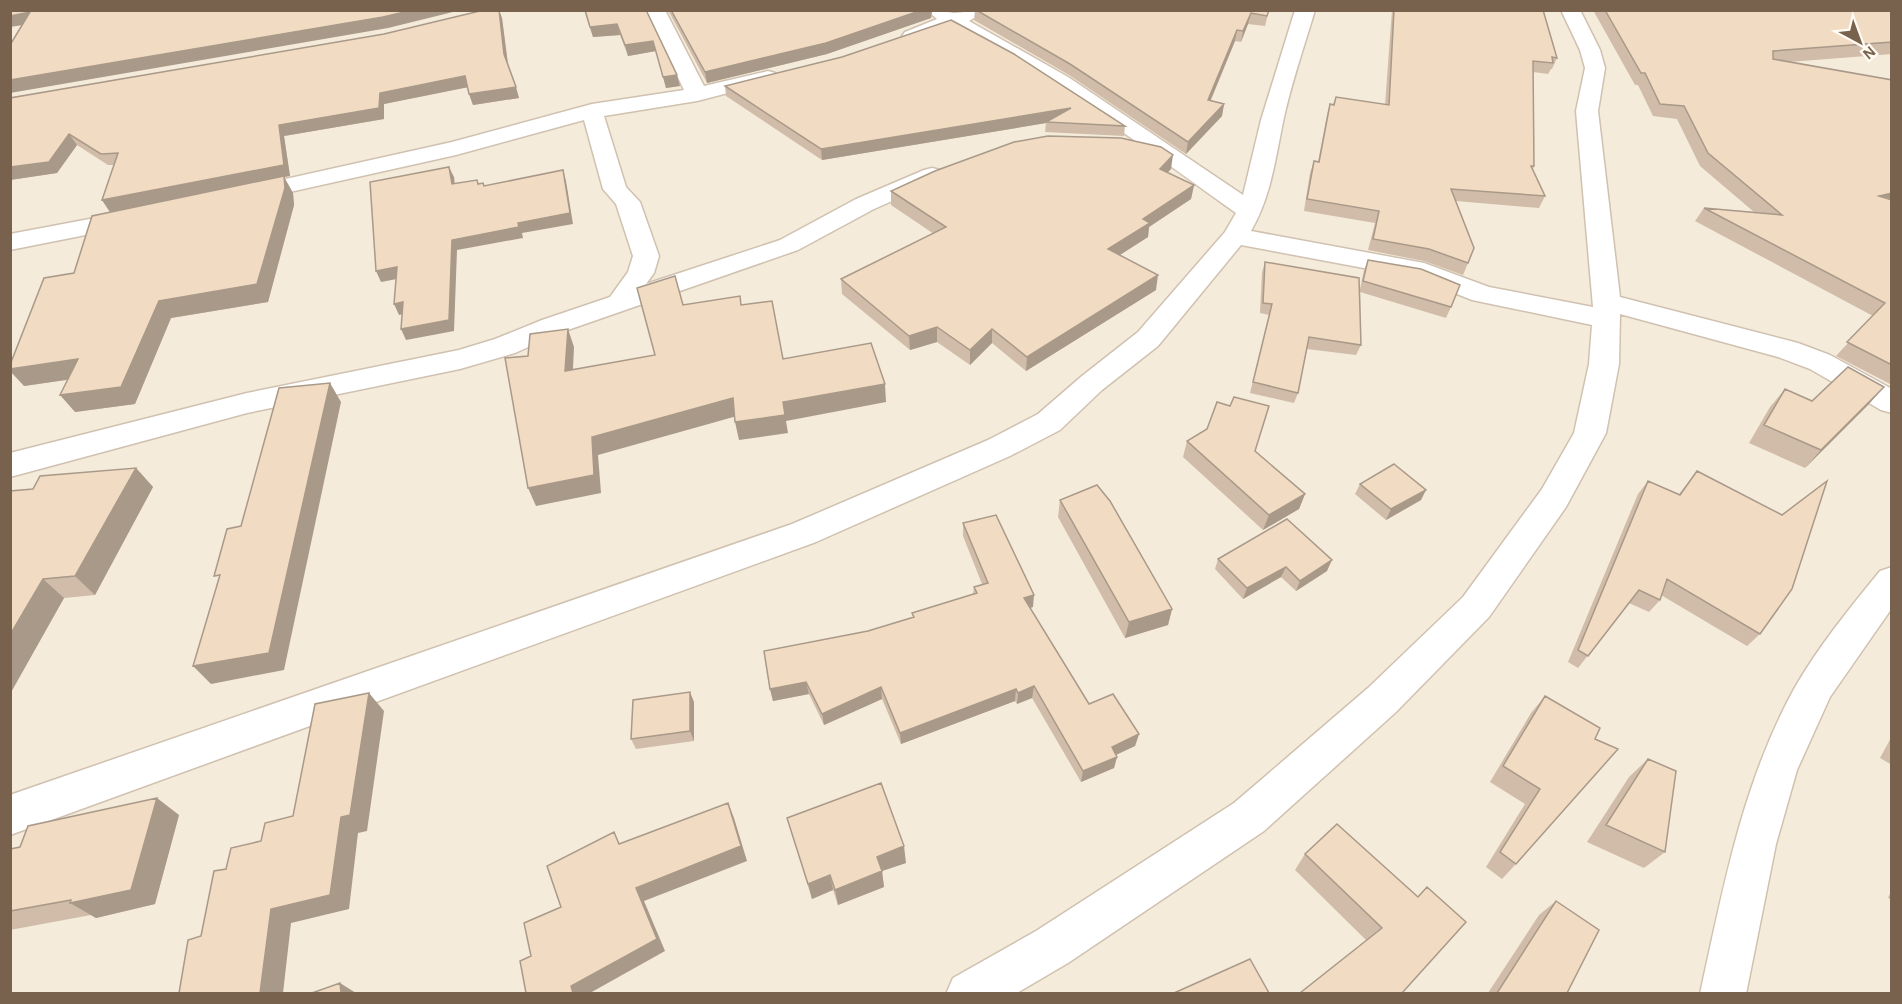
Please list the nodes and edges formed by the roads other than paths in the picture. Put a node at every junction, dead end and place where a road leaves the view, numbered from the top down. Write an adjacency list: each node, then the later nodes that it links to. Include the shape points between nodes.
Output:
1 (656, 10): 9 (street)
2 (932, 10): 6 (street)
3 (979, 10): 6 (street)
4 (1305, 10): 16 (street, via 1272,120 1261,179)
5 (1570, 10): 19 (street, via 1595,68 1587,111)
6 (954, 21): 7 (street); 12 (street, via 1053,74)
7 (892, 42)
8 (790, 72): 9 (street)
9 (697, 94): 10 (street)
10 (592, 111): 14 (street, via 456,148); 18 (street, via 615,189 628,202 646,256 641,273)
11 (1110, 143): 12 (street)
12 (1167, 153): 16 (street)
13 (960, 164): 18 (street, via 865,204 789,245)
14 (223, 200)
15 (155, 214): 17 (street)
16 (1242, 224): 19 (street, via 1424,272 1482,294); 23 (street, via 1148,339 1049,422 999,448 804,532)
17 (10, 242)
18 (621, 301): 21 (street, via 505,346 460,359 247,403)
19 (1606, 310): 20 (street, via 1788,350 1820,362); 24 (street, via 1604,364 1590,433 1554,498 1476,607 1382,700 1249,817 1052,947)
20 (1892, 403)
21 (10, 465)
22 (1892, 581): 25 (street, via 1808,701 1777,773 1753,854)
23 (10, 815)
24 (969, 993)
25 (1723, 993)

